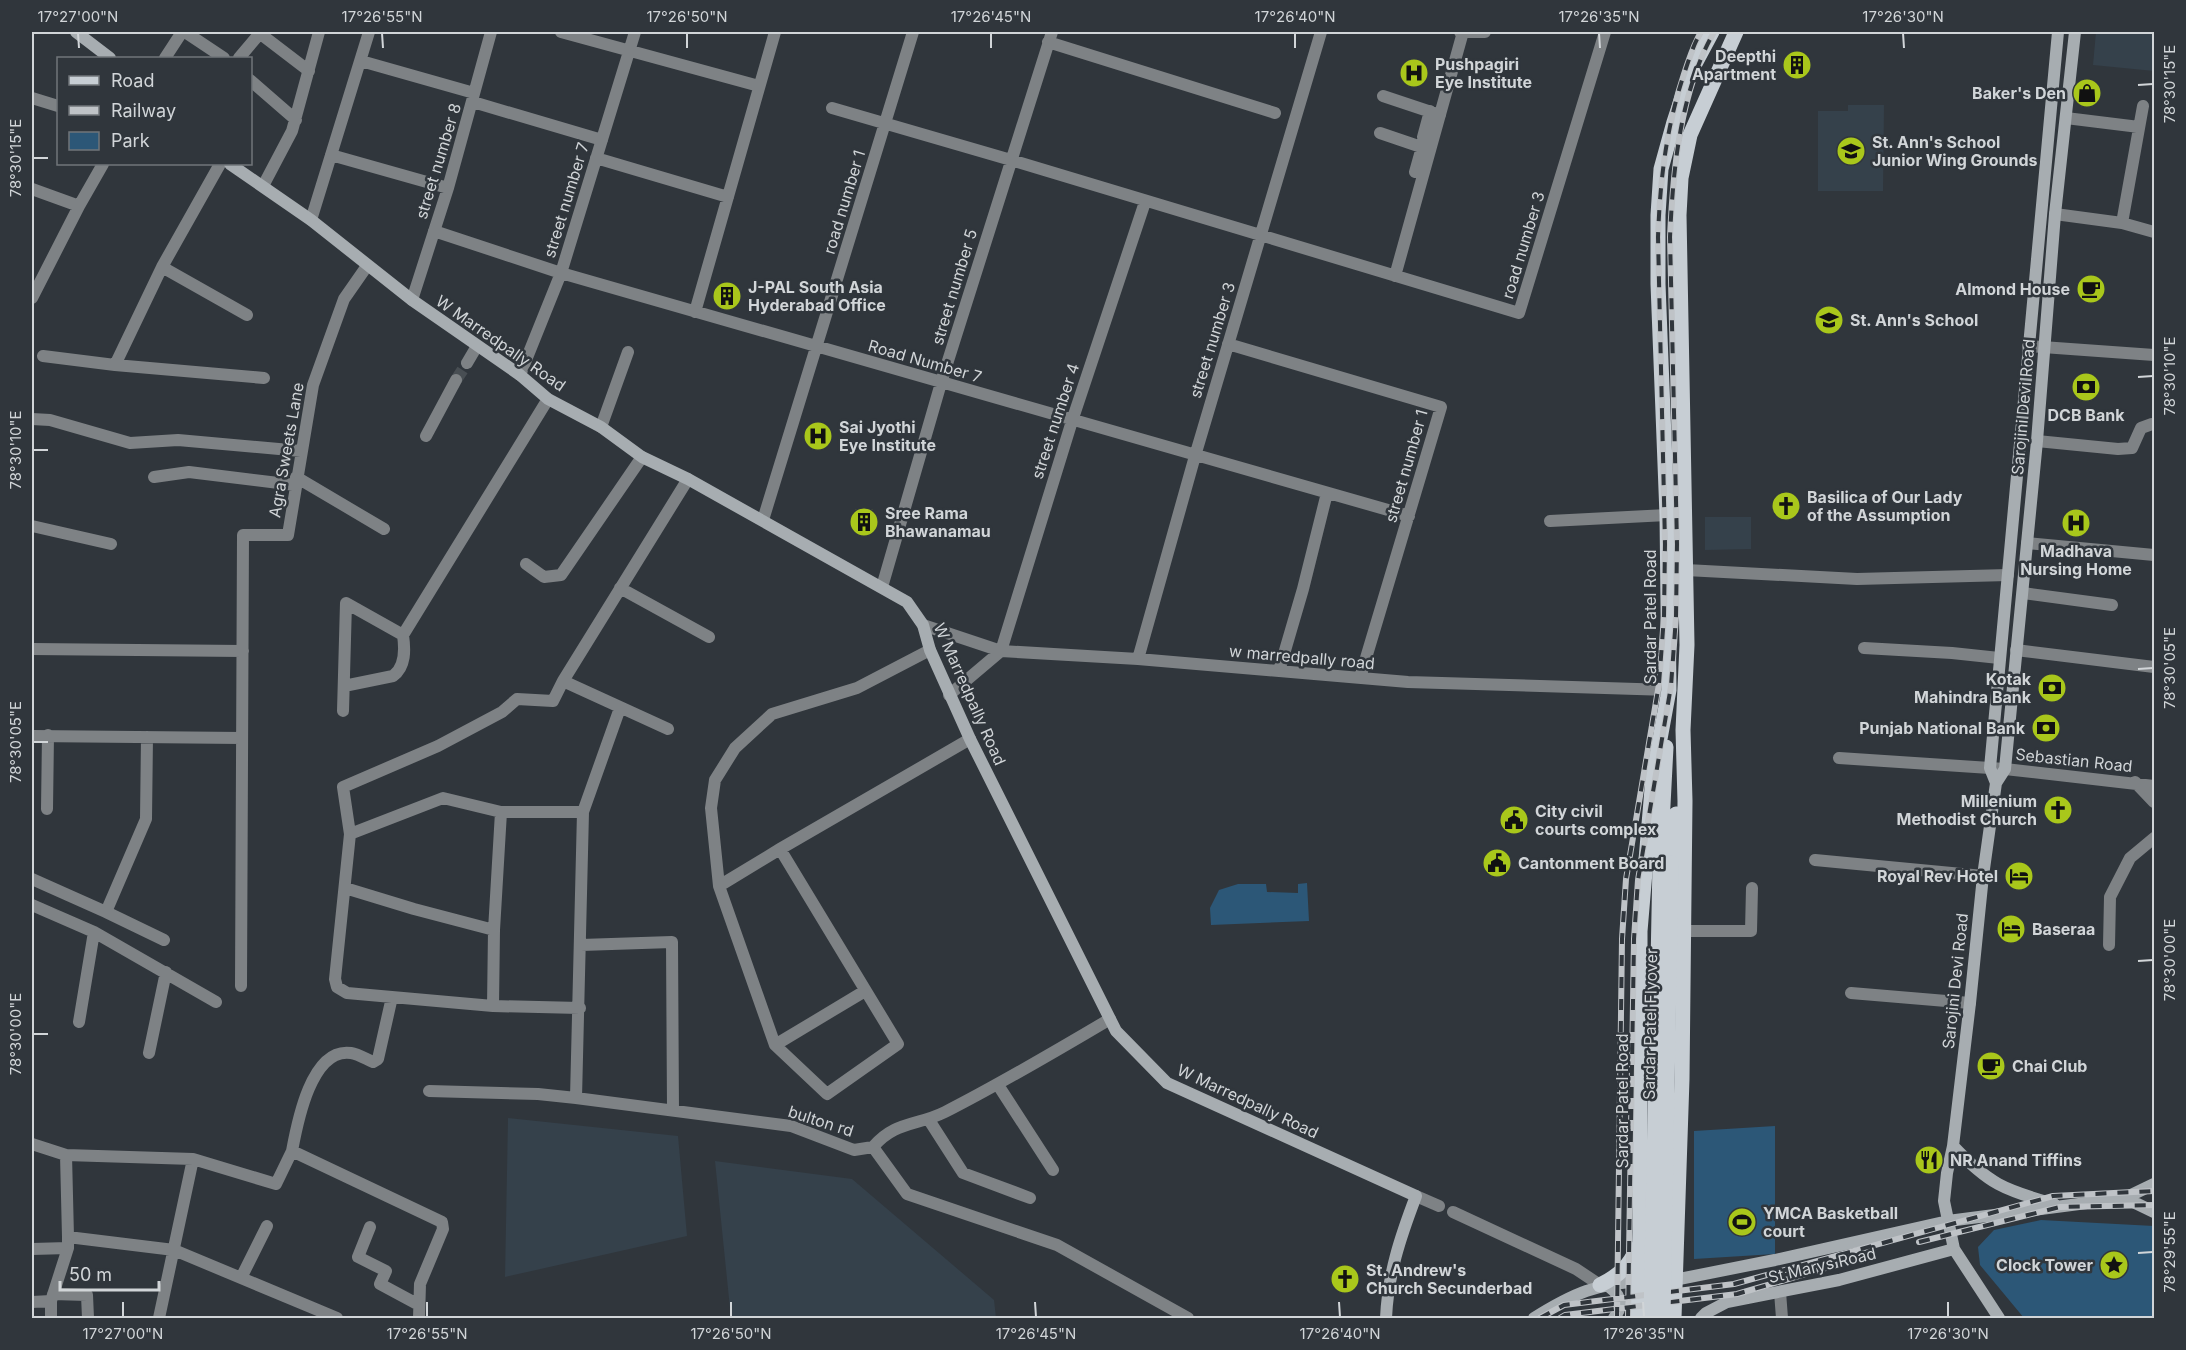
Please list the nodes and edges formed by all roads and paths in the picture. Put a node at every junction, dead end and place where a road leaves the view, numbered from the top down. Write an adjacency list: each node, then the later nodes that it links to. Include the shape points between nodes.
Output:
1 (76, 32): 21 (main road)
2 (184, 32): 22 (street); 23 (street)
3 (260, 32): 24 (street); 26 (street)
4 (319, 32): 26 (street)
5 (369, 32): 25 (street)
6 (491, 32): 30 (street, street number 8)
7 (561, 32): 20 (street)
8 (635, 32): 20 (street, street number 7)
9 (775, 32): 28 (street)
10 (913, 32): 39 (street, road number 1)
11 (1321, 32): 62 (street, street number 3)
12 (1462, 32): 13 (street); 36 (street)
13 (1485, 32)
14 (1605, 32): 66 (street, road number 3, via 1519,313)
15 (1712, 32): 99 (main road, Sardar Patel Road, via 1690,73 1661,169 1658,284)
16 (1736, 32): 109 (main road, via 1690,135 1681,178 1678,215)
17 (2058, 32): 73 (main road, Sarojini Devi Road)
18 (2075, 32): 37 (main road, Sarojini Devi Road)
19 (1050, 37): 35 (street); 46 (street, street number 5)
20 (629, 51): 28 (street); 42 (street, street number 7)
21 (109, 57)
22 (166, 57)
23 (222, 57)
24 (240, 57)
25 (362, 61): 30 (street); 44 (street)
26 (309, 71): 38 (street)
27 (252, 82): 38 (street)
28 (759, 87): 54 (street)
29 (1383, 96): 36 (street)
30 (474, 97): 42 (street); 52 (street, street number 8)
31 (32, 98): 32 (street)
32 (57, 106)
33 (2143, 106): 40 (street)
34 (832, 108): 39 (street, road number 3)
35 (1275, 113)
36 (1435, 113): 43 (street)
37 (2066, 118): 40 (street); 57 (main road, Sarojini Devi Road)
38 (296, 120): 51 (street)
39 (885, 124): 46 (street, road number 3); 74 (street, road number 1)
40 (2139, 127): 59 (street)
41 (1380, 133): 43 (street)
42 (602, 140): 45 (street, street number 7)
43 (1425, 144): 50 (street); 66 (street)
44 (332, 155): 52 (street); 58 (street)
45 (596, 158): 54 (street); 65 (street, street number 7)
46 (1011, 160): 55 (street, road number 3); 84 (street, street number 5)
47 (102, 165): 56 (street)
48 (219, 165): 64 (street)
49 (232, 165): 51 (main road, W Marredpally Road)
50 (1415, 172)
51 (263, 186): 58 (main road, W Marredpally Road)
52 (448, 188): 60 (street, street number 8)
53 (32, 189): 56 (street)
54 (728, 197): 69 (street)
55 (1145, 202): 62 (street, road number 3); 87 (street, street number 4)
56 (79, 206): 67 (street)
57 (2055, 214): 59 (street); 75 (main road, Sarojini Devi Road)
58 (311, 220): 63 (main road, W Marredpally Road)
59 (2122, 223): 61 (street)
60 (434, 231): 65 (street, Road Number 7); 68 (street, street number 8)
61 (2154, 232)
62 (1261, 234): 66 (street, road number 3); 71 (street, street number 3)
63 (367, 266): 68 (main road, W Marredpally Road); 92 (street, Agra Sweets Lane, via 344,299 313,385)
64 (162, 267): 70 (street); 80 (street)
65 (561, 273): 69 (street, Road Number 7); 81 (street, street number 7)
66 (1395, 276)
67 (32, 298)
68 (412, 300): 72 (main road, W Marredpally Road)
69 (695, 312): 74 (street, Road Number 7)
70 (248, 315)
71 (1228, 344): 93 (street, street number 3); 100 (street, street number 1, via 1441,407)
72 (477, 346): 79 (street); 81 (main road, W Marredpally Road)
73 (2028, 346): 75 (street); 110 (main road, Sarojini Devi Road)
74 (816, 347): 84 (street, Road Number 7); 101 (street, road number 1)
75 (2044, 348): 77 (street); 91 (main road, Sarojini Devi Road)
76 (628, 352): 89 (street)
77 (2154, 355)
78 (44, 356): 80 (street)
79 (467, 363)
80 (115, 365): 82 (street)
81 (520, 375): 85 (main road, W Marredpally Road)
82 (264, 378)
83 (456, 380): 90 (street)
84 (941, 383): 87 (street, Road Number 7); 111 (street, street number 5)
85 (548, 399): 89 (main road, W Marredpally Road); 116 (street)
86 (32, 419): 92 (street, via 50,420 130,443 178,440)
87 (1072, 421): 93 (street, Road Number 7); 123 (street, street number 4)
88 (2152, 424): 91 (street, via 2141,428 2132,448)
89 (601, 427): 94 (main road, W Marredpally Road)
90 (426, 436)
91 (2037, 441): 105 (main road, Sarojini Devi Road)
92 (301, 451): 97 (street, Agra Sweets Lane)
93 (1195, 456): 98 (street, Road Number 7); 124 (street, street number 3)
94 (642, 457): 96 (main road, W Marredpally Road); 108 (street, via 561,575 544,577)
95 (154, 477): 97 (street, via 189,472)
96 (688, 479): 101 (main road, W Marredpally Road); 112 (street)
97 (296, 481): 104 (street); 122 (street, Agra Sweets Lane, via 288,535 243,535)
98 (1327, 493): 100 (street, Road Number 7); 127 (street)
99 (1667, 514): 102 (street); 131 (main road, Sardar Patel Road)
100 (1409, 516): 128 (street, street number 1)
101 (763, 520): 111 (main road, W Marredpally Road)
102 (1550, 521)
103 (32, 526): 106 (street)
104 (384, 530)
105 (2027, 543): 107 (street); 113 (main road, Sarojini Devi Road)
106 (111, 544)
107 (2154, 555)
108 (526, 564)
109 (1686, 570): 110 (street, via 1857,579); 136 (main road)
110 (2008, 575): 125 (main road, Sarojini Devi Road)
111 (882, 587): 115 (main road, W Marredpally Road, via 907,602)
112 (620, 588): 117 (street); 129 (street)
113 (2023, 593): 114 (street); 121 (main road, Sarojini Devi Road)
114 (2112, 604)
115 (923, 626): 120 (main road, W Marredpally Road); 123 (street)
116 (403, 634): 130 (street, via 399,672); 130 (street, via 346,603)
117 (710, 637)
118 (1864, 648): 125 (street)
119 (32, 649): 122 (street)
120 (930, 650): 132 (main road, W Marredpally Road); 159 (street, via 857,688 772,714 735,748 715,780 711,808)
121 (2016, 650): 126 (street); 144 (main road, Sarojini Devi Road)
122 (243, 651): 140 (street)
123 (1001, 651): 124 (street, w marredpally road); 132 (street, w marredpally road)
124 (1137, 658): 127 (street, w marredpally road)
125 (1999, 658): 143 (main road, Sarojini Devi Road)
126 (2154, 667)
127 (1279, 671): 128 (street, w marredpally road)
128 (1360, 678): 131 (street, w marredpally road)
129 (563, 681): 133 (street); 152 (street, via 553,701 517,699 502,712 438,746 343,787)
130 (344, 686): 134 (street)
131 (1669, 690): 156 (main road, Sardar Patel Flyover); 206 (main road, Sardar Patel Road, via 1653,777 1640,931)
132 (949, 694): 141 (main road, W Marredpally Road)
133 (620, 708): 135 (street); 151 (street)
134 (343, 711)
135 (668, 729)
136 (1683, 730): 156 (main road, Sardar Patel Flyover); 165 (main road)
137 (48, 735): 138 (street); 139 (street); 149 (street)
138 (32, 736)
139 (147, 737): 140 (street); 163 (street, via 146,819)
140 (242, 738): 171 (street)
141 (970, 740): 154 (street); 179 (main road, W Marredpally Road)
142 (1839, 758): 143 (street, Sebastian Road)
143 (1990, 768): 144 (street, Sebastian Road); 146 (main road, Sarojini Devi Road)
144 (2005, 769): 145 (street, Sebastian Road); 146 (main road, Sarojini Devi Road)
145 (2135, 782): 147 (street, Sebastian Road); 148 (street)
146 (1996, 783): 157 (main road, Sarojini Devi Road)
147 (2154, 786)
148 (2154, 802)
149 (47, 809)
150 (501, 812): 151 (street); 152 (street, via 444,798); 164 (street)
151 (583, 812): 168 (street)
152 (350, 834): 160 (street)
153 (2154, 838): 169 (street, via 2130,858 2110,897)
154 (780, 849): 159 (street); 172 (street)
155 (1815, 860): 157 (street)
156 (1666, 863): 221 (main road, Sardar Patel Flyover, bridge); 231 (main road, Sardar Patel Flyover, bridge)
157 (1983, 876): 176 (main road, Sarojini Devi Road)
158 (32, 879): 163 (street)
159 (719, 886): 181 (street)
160 (345, 888): 164 (street); 174 (street, via 337,987 347,993)
161 (1752, 888): 165 (street, via 1751,931)
162 (32, 905): 166 (street)
163 (106, 912): 167 (street)
164 (494, 930): 177 (street)
165 (1683, 931): 212 (main road)
166 (94, 932): 170 (street); 180 (street)
167 (164, 940)
168 (581, 945): 178 (street); 186 (street, via 672,942)
169 (2109, 945)
170 (166, 972): 175 (street); 182 (street)
171 (241, 986)
172 (865, 991): 181 (street); 181 (street, via 898,1044 828,1094)
173 (1851, 993): 176 (street)
174 (392, 997): 177 (street); 191 (street, via 378,1059 373,1062 350,1053 330,1058 321,1067 306,1094)
175 (216, 1002)
176 (1970, 1004): 189 (main road, Sarojini Devi Road)
177 (493, 1006): 178 (street)
178 (580, 1008): 185 (street)
179 (1110, 1019): 183 (street); 196 (main road, W Marredpally Road, via 1116,1031 1167,1083)
180 (80, 1022)
181 (775, 1045)
182 (149, 1053)
183 (998, 1085): 187 (street); 194 (street)
184 (429, 1091): 185 (street, bulton rd)
185 (576, 1098): 186 (street, bulton rd)
186 (673, 1110): 190 (street, bulton rd, via 791,1126 854,1150)
187 (929, 1120): 190 (street, via 898,1127); 197 (street, via 963,1173)
188 (32, 1144): 192 (street)
189 (1953, 1146): 199 (main road, via 1993,1183); 203 (main road, Sarojini Devi Road, via 1944,1201)
190 (873, 1148): 227 (street, bulton rd, via 907,1194 1058,1245)
191 (292, 1151): 193 (street, via 276,1184); 220 (street, via 442,1222 443,1229 420,1284)
192 (66, 1155): 193 (street); 207 (street)
193 (193, 1159): 210 (street)
194 (1053, 1170)
195 (2154, 1184): 198 (main road)
196 (1416, 1196): 200 (street, W Marredpally Road); 228 (main road, via 1398,1244 1387,1291)
197 (1030, 1197)
198 (2125, 1198): 199 (main road, St Marys Road); 202 (main road)
199 (2059, 1205): 203 (main road, St Marys Road)
200 (1439, 1206)
201 (1453, 1212): 216 (street)
202 (2154, 1212)
203 (1948, 1221): 209 (main road, Sarojini Devi Road); 215 (main road, St Marys Road)
204 (267, 1226): 213 (street)
205 (370, 1227): 220 (street, via 358,1257 386,1271 380,1284)
206 (1640, 1232): 211 (main road, Sardar Patel Road); 216 (main road, via 1637,1250 1628,1266)
207 (68, 1243): 208 (street); 210 (street); 218 (street)
208 (32, 1249)
209 (1954, 1249): 217 (main road, St Marys Road); 234 (main road, Sarojini Devi Road)
210 (174, 1250): 213 (street); 224 (street)
211 (1640, 1252): 212 (main road, via 1649,1267 1658,1269 1673,1261); 214 (main road, Sardar Patel Road)
212 (1676, 1253): 215 (main road)
213 (241, 1278): 225 (street)
214 (1639, 1281): 215 (main road, St Marys Road); 216 (main road, St Marys Road); 231 (main road, Sardar Patel Road)
215 (1676, 1281): 221 (main road)
216 (1603, 1285): 229 (main road, St Marys Road, via 1571,1296); 230 (main road, via 1616,1291 1620,1299 1620,1309)
217 (1780, 1292): 232 (main road, St Marys Road, via 1727,1302); 233 (street)
218 (52, 1298): 219 (street); 222 (street); 223 (street, via 87,1295)
219 (32, 1302)
220 (419, 1305): 226 (street)
221 (1670, 1316): 231 (main road)
222 (51, 1318)
223 (88, 1318)
224 (159, 1318)
225 (337, 1318)
226 (419, 1318)
227 (1188, 1318)
228 (1386, 1318)
229 (1534, 1318)
230 (1614, 1318)
231 (1637, 1318)
232 (1701, 1318)
233 (1782, 1318)
234 (1999, 1318)

